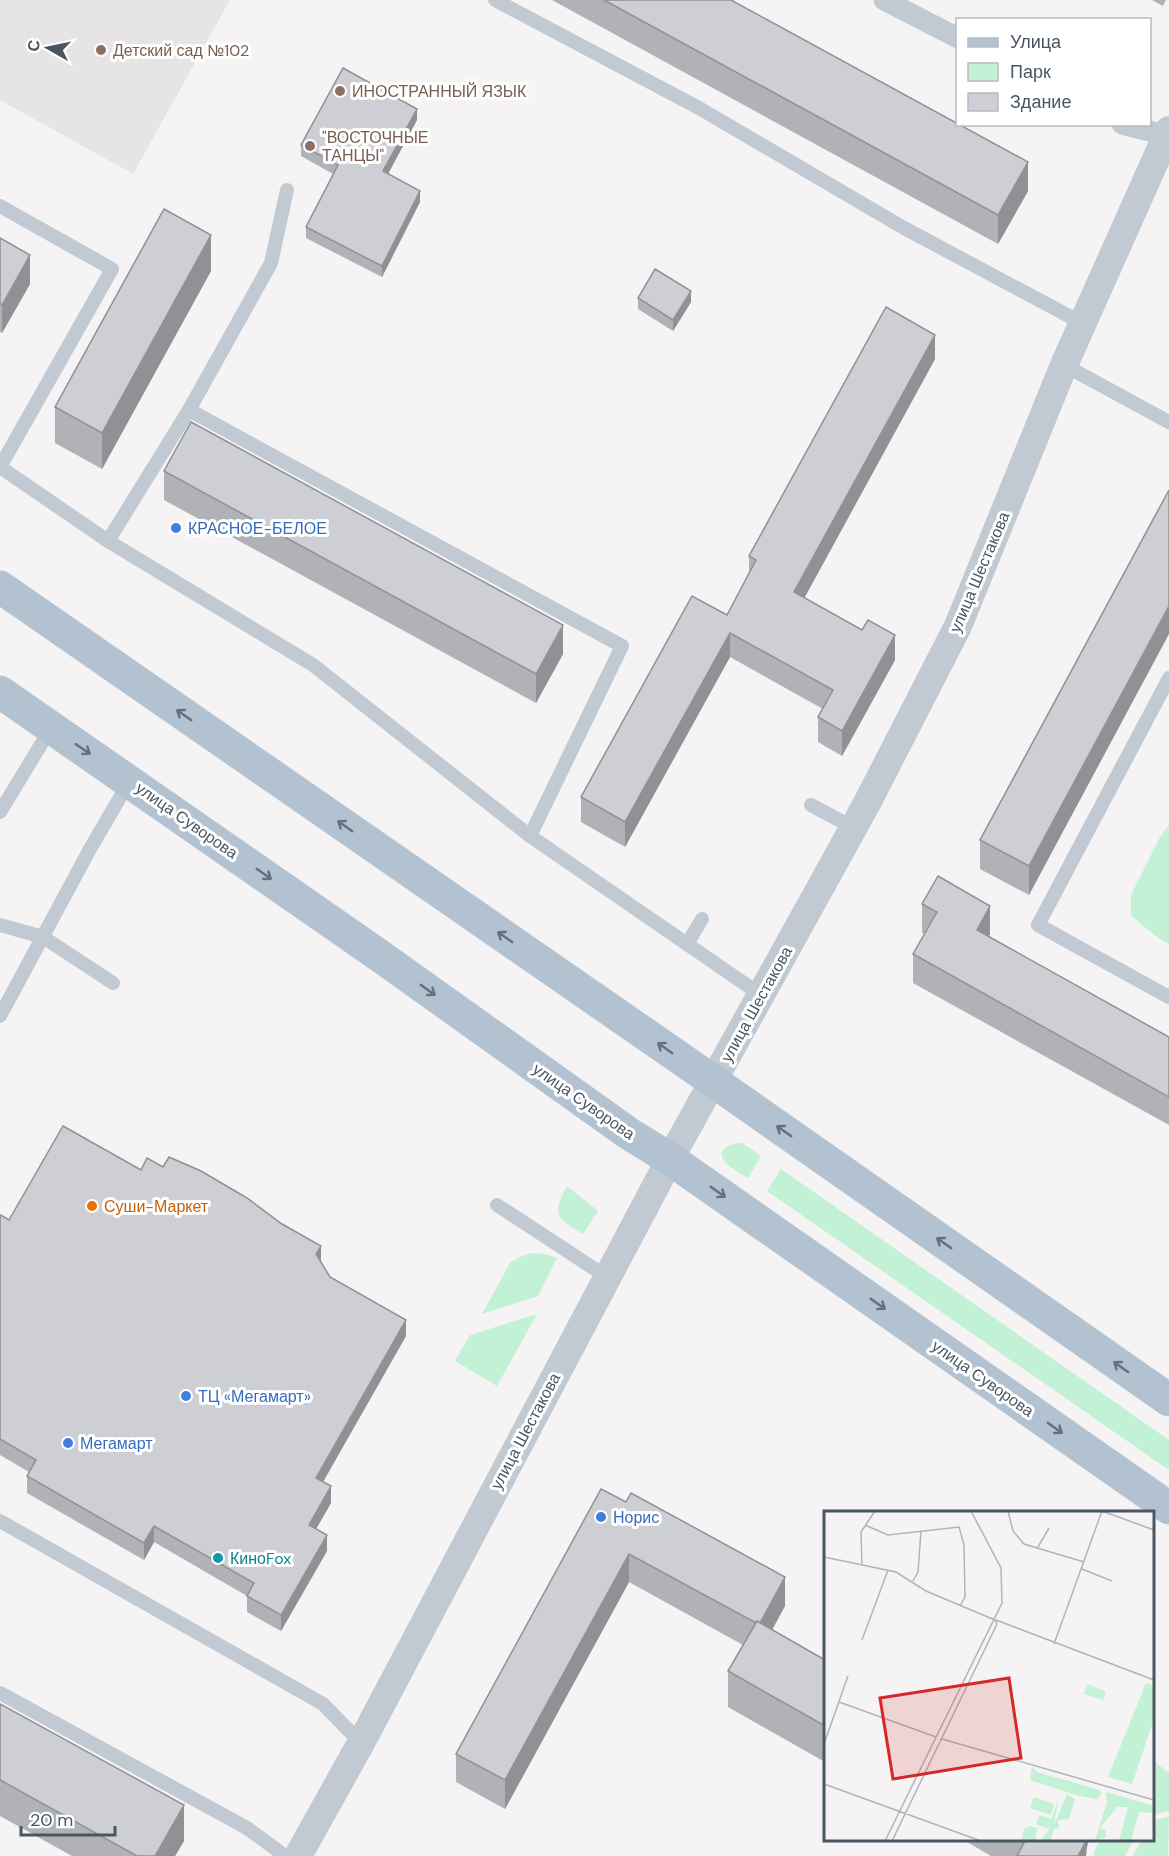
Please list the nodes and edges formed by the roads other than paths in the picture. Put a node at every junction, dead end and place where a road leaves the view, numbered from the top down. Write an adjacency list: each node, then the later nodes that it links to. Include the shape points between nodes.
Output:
1 (495, 0): 8 (lane, via 699,108 904,228)
2 (884, 0): 3 (street)
3 (956, 38)
4 (1132, 126): 5 (street)
5 (1168, 133): 8 (street, улица Шестакова)
6 (287, 190): 10 (lane, via 271,263)
7 (0, 206): 12 (lane, via 112,269)
8 (1082, 323): 9 (street, улица Шестакова)
9 (1064, 365): 11 (lane); 21 (street, улица Шестакова, via 958,626)
10 (189, 410): 13 (lane); 22 (lane, via 622,646)
11 (1169, 422)
12 (0, 467): 13 (lane)
13 (108, 541): 22 (lane, via 313,665)
14 (0, 587): 31 (main road, one-way to 14)
15 (1169, 678): 29 (lane, via 1038,925)
16 (0, 692): 17 (main road, улица Суворова)
17 (51, 728): 18 (main road, улица Суворова, one-way to 18); 20 (lane)
18 (130, 780): 25 (lane); 32 (main road, улица Суворова, one-way to 32)
19 (811, 805): 21 (lane)
20 (0, 812)
21 (854, 828): 28 (street, улица Шестакова)
22 (530, 836): 26 (lane)
23 (702, 919): 26 (lane)
24 (0, 925): 25 (lane)
25 (44, 937): 27 (lane); 30 (lane)
26 (687, 944): 28 (lane)
27 (113, 983)
28 (761, 995): 31 (street, улица Шестакова)
29 (1169, 996)
30 (0, 1016)
31 (713, 1081): 32 (street, улица Шестакова); 35 (main road, one-way to 31)
32 (670, 1159): 34 (street, улица Шестакова); 36 (main road, улица Суворова, one-way to 36)
33 (497, 1205): 34 (lane)
34 (607, 1277): 39 (street, улица Шестакова)
35 (1169, 1400)
36 (1169, 1508)
37 (0, 1521): 39 (lane, via 323,1704)
38 (0, 1693): 40 (lane, via 247,1828)
39 (361, 1743): 41 (street, улица Шестакова)
40 (285, 1856)
41 (298, 1856)

